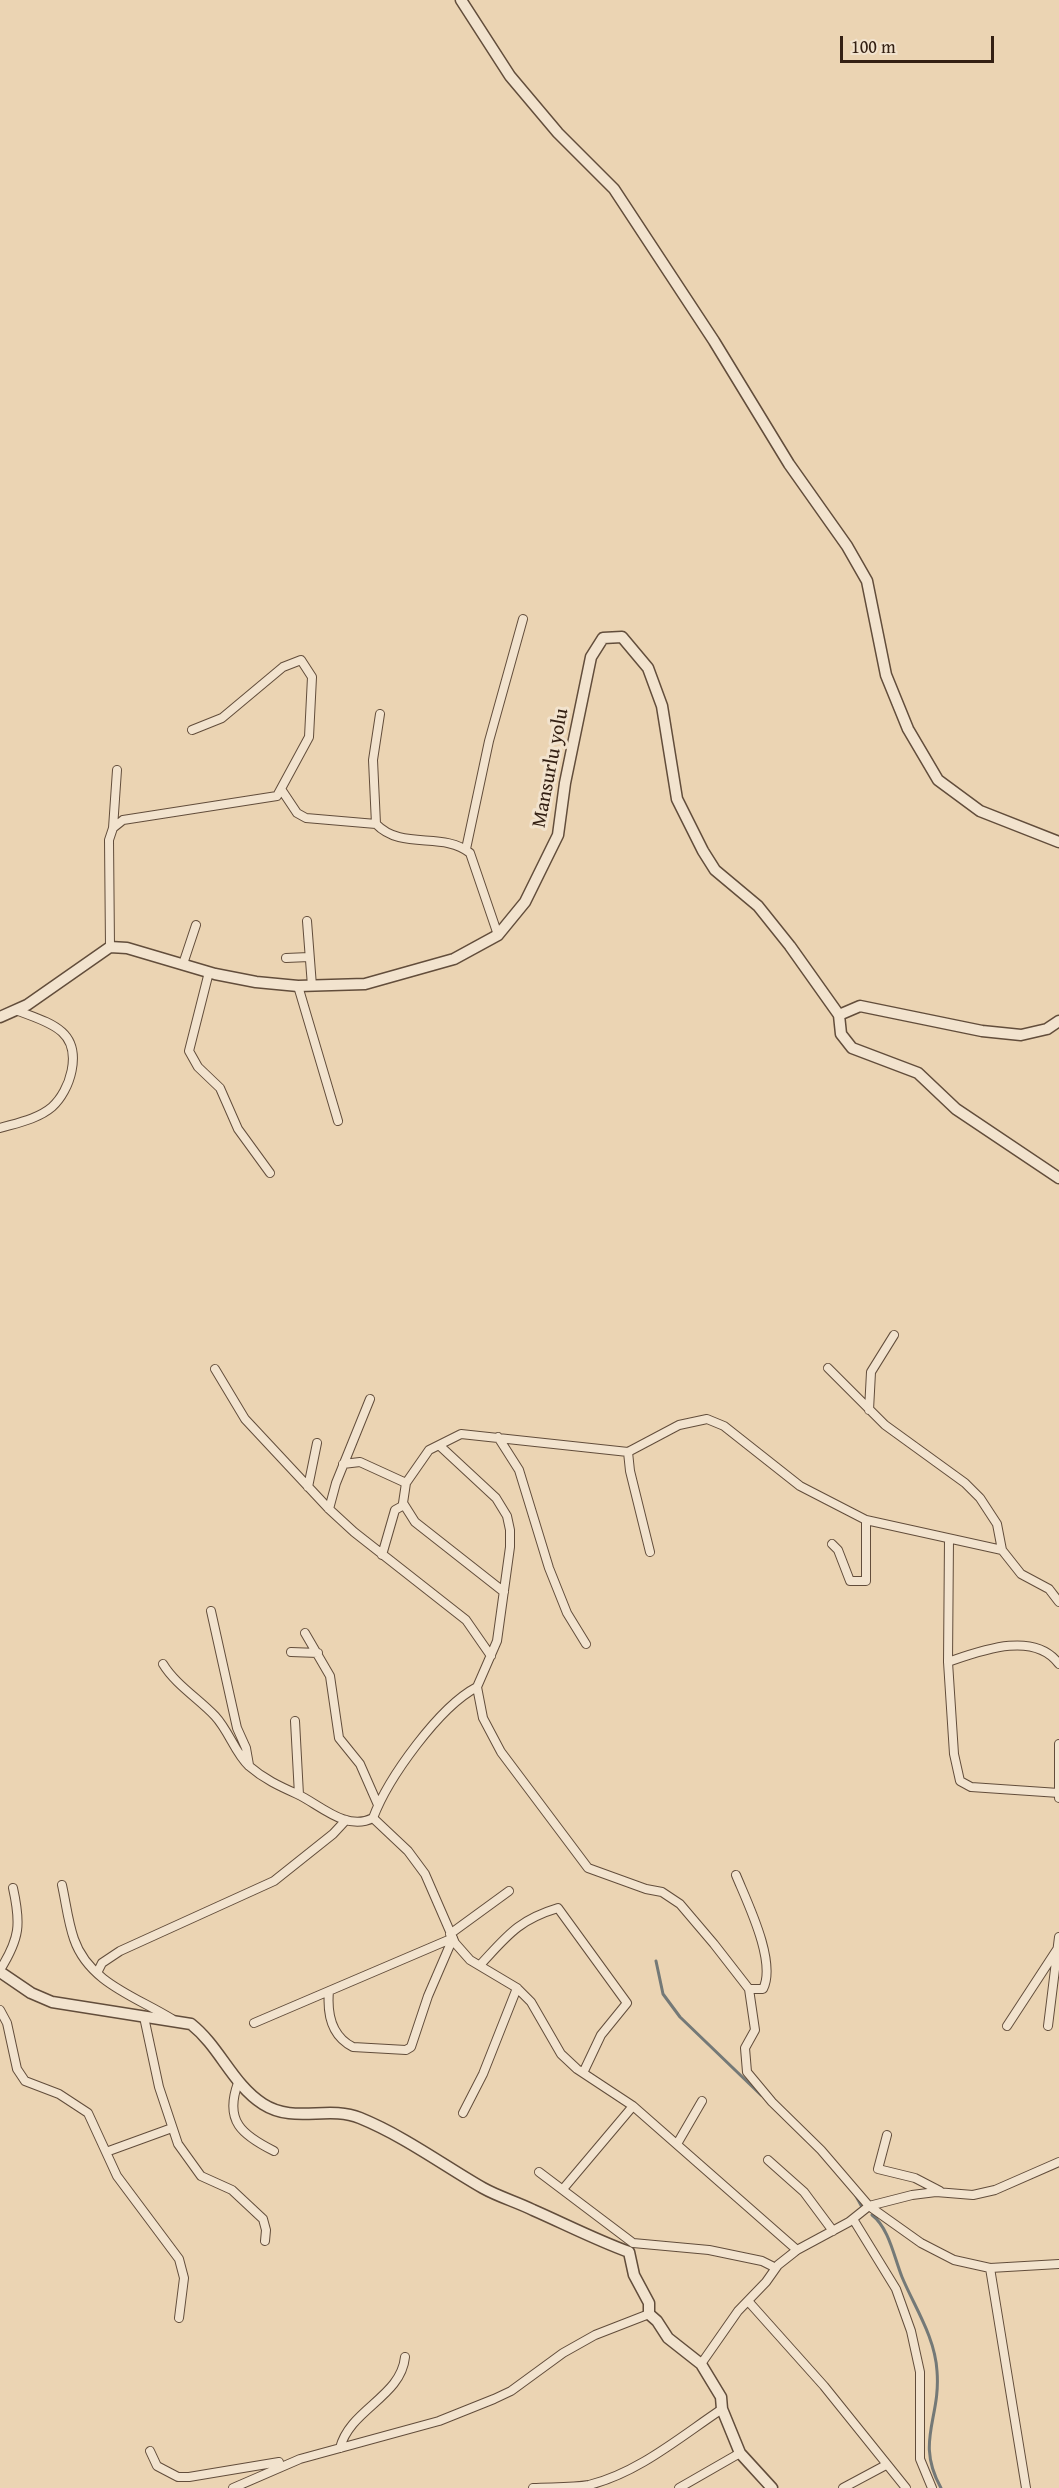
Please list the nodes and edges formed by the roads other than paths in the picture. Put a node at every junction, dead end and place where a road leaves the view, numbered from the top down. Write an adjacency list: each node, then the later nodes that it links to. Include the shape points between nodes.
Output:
1 (461, 0): 9 (street, via 510,76 558,134 614,189 789,464 847,546 867,581 890,685 908,729 938,780 980,811)
2 (523, 619): 10 (street, via 489,741)
3 (380, 714): 7 (street, via 373,759)
4 (192, 730): 6 (street, via 222,718 283,667 301,660 312,677 309,737)
5 (117, 770): 8 (street)
6 (281, 789): 7 (street, via 297,813 306,818); 8 (street, via 277,796 123,820)
7 (376, 824): 10 (street, via 397,839)
8 (113, 828): 14 (street, via 109,840)
9 (1059, 842)
10 (466, 849): 13 (street, via 473,857)
11 (308, 921): 15 (street)
12 (196, 925): 17 (street)
13 (498, 935): 20 (street, Mansurlu yolu, via 453,959 365,984); 22 (street, Mansurlu yolu, via 525,902 558,835 591,657 603,638 622,637 648,668 662,706 677,799 703,851 715,870 764,914)
14 (110, 947): 17 (street, Mansurlu yolu); 21 (street)
15 (309, 957): 16 (street); 20 (street)
16 (286, 958)
17 (183, 964): 18 (street, Mansurlu yolu)
18 (209, 972): 19 (street, Mansurlu yolu); 27 (street, via 189,1042 192,1059 220,1088 238,1129)
19 (298, 986): 20 (street, Mansurlu yolu); 25 (street)
20 (312, 986)
21 (16, 1010): 23 (street); 26 (street, via 62,1031 72,1050 72,1065 63,1092 52,1107 28,1120)
22 (839, 1016): 24 (street, via 860,1006 1021,1035 1047,1029); 28 (street, via 842,1034 852,1048 918,1073 956,1109)
23 (0, 1017)
24 (1059, 1021)
25 (338, 1121)
26 (0, 1128)
27 (270, 1173)
28 (1059, 1178)
29 (894, 1335): 33 (street, via 871,1372)
30 (828, 1368): 33 (street)
31 (215, 1369): 40 (street, via 245,1419)
32 (370, 1399): 38 (street)
33 (869, 1410): 46 (street, via 980,1498 997,1524)
34 (498, 1437): 36 (street, via 462,1434); 37 (street); 53 (street, via 519,1470 549,1568 567,1613)
35 (317, 1443): 40 (street)
36 (440, 1446): 39 (street, via 429,1450); 49 (street, via 496,1498 507,1516 510,1547)
37 (628, 1452): 43 (street, via 679,1425 707,1419 724,1426 801,1486); 47 (street)
38 (343, 1464): 39 (street, via 360,1462); 42 (street)
39 (406, 1484): 41 (street)
40 (308, 1487): 42 (street)
41 (404, 1505): 48 (street, via 395,1510); 49 (street, via 415,1522)
42 (329, 1509): 48 (street)
43 (866, 1520): 44 (street); 45 (street, via 867,1581 850,1581)
44 (949, 1539): 46 (street); 57 (street)
45 (832, 1544)
46 (1002, 1550): 50 (street, via 1021,1574 1049,1589)
47 (650, 1552)
48 (382, 1555): 56 (street, via 466,1620)
49 (504, 1592): 56 (street)
50 (1059, 1602)
51 (211, 1611): 63 (street)
52 (305, 1633): 55 (street)
53 (586, 1644)
54 (291, 1652): 55 (street)
55 (318, 1653): 67 (street, via 330,1676 339,1738 360,1764)
56 (491, 1656): 60 (street)
57 (948, 1662): 59 (street, via 1020,1645 1035,1646); 64 (street, via 954,1754 960,1781 971,1787)
58 (163, 1664): 63 (street, via 170,1676 220,1721)
59 (1059, 1664)
60 (477, 1687): 67 (street, via 440,1717); 81 (street, via 478,1705 490,1736 588,1868 662,1893 680,1904)
61 (295, 1721): 65 (street)
62 (1059, 1744): 64 (street)
63 (249, 1766): 65 (street, via 278,1788)
64 (1059, 1793): 66 (street)
65 (299, 1795): 69 (street)
66 (1059, 1798)
67 (378, 1805): 68 (street)
68 (373, 1818): 69 (street); 74 (street, via 408,1851 425,1874)
69 (346, 1820): 79 (street, via 274,1881 120,1950 102,1963)
70 (736, 1875): 81 (street, via 762,1940 768,1981 764,1989)
71 (62, 1885): 79 (street, via 74,1938)
72 (13, 1888): 78 (street, via 19,1917 17,1937)
73 (509, 1891): 74 (street)
74 (452, 1936): 77 (street, via 470,1960); 82 (street); 82 (street, via 411,2047 406,2050 348,2045 330,2020)
75 (1059, 1937): 76 (street)
76 (1058, 1948): 84 (street, via 1048,2026); 88 (street)
77 (480, 1965): 80 (street); 89 (street, via 516,1927 558,1908 627,2002 601,2035)
78 (0, 1971): 85 (street, via 31,1993 52,2002)
79 (97, 1974): 86 (street)
80 (517, 1988): 89 (street, via 531,2002 561,2054); 93 (street)
81 (749, 1989): 104 (street, via 755,2030 745,2049 747,2072)
82 (329, 1991): 87 (street)
83 (0, 2010): 98 (street, via 7,2023 17,2069 25,2081 59,2094 83,2109 93,2121)
84 (1059, 2016)
85 (144, 2017): 86 (street); 94 (street)
86 (173, 2020): 90 (street, via 191,2024 206,2036)
87 (254, 2023)
88 (1006, 2026)
89 (583, 2073): 92 (street)
90 (238, 2083): 97 (street, via 233,2106 240,2131); 108 (street, via 261,2103 282,2113 340,2113 360,2118 485,2189 598,2241)
91 (702, 2101): 96 (street)
92 (633, 2106): 96 (street); 102 (street)
93 (464, 2113)
94 (172, 2128): 98 (street); 107 (street, via 186,2160 201,2175 232,2190 263,2219)
95 (887, 2135): 103 (street, via 878,2169 915,2178)
96 (677, 2144): 109 (street)
97 (274, 2151)
98 (106, 2152): 115 (street, via 127,2190 179,2259 184,2278)
99 (768, 2160): 106 (street, via 804,2192)
100 (1059, 2162): 103 (street, via 995,2190 973,2195)
101 (539, 2172): 102 (street)
102 (563, 2189): 108 (street)
103 (943, 2193): 104 (street, via 912,2194)
104 (869, 2206): 105 (street); 112 (street, via 921,2243 954,2260)
105 (853, 2219): 106 (street); 131 (street, via 896,2289 911,2331 920,2372 920,2459)
106 (833, 2231): 109 (street)
107 (264, 2241)
108 (631, 2247): 111 (street, via 709,2250); 114 (street, via 634,2275 649,2303)
109 (797, 2250): 111 (street)
110 (1059, 2264): 112 (street)
111 (776, 2268): 113 (street)
112 (990, 2268): 132 (street)
113 (748, 2301): 117 (street); 123 (street, via 824,2386)
114 (649, 2314): 117 (street, via 668,2338); 119 (street, via 594,2335 494,2399 439,2421)
115 (179, 2318)
116 (405, 2356): 119 (street, via 397,2382 352,2425)
117 (701, 2364): 118 (street, via 721,2397)
118 (722, 2409): 121 (street); 124 (street, via 647,2460)
119 (340, 2448): 122 (street)
120 (150, 2451): 122 (street, via 157,2466 183,2477)
121 (740, 2453): 127 (street); 128 (street)
122 (300, 2459): 125 (street)
123 (886, 2465): 129 (street); 130 (street)
124 (591, 2486): 126 (street)
125 (233, 2488)
126 (533, 2488)
127 (679, 2488)
128 (772, 2488)
129 (843, 2488)
130 (906, 2488)
131 (932, 2488)
132 (1026, 2488)

